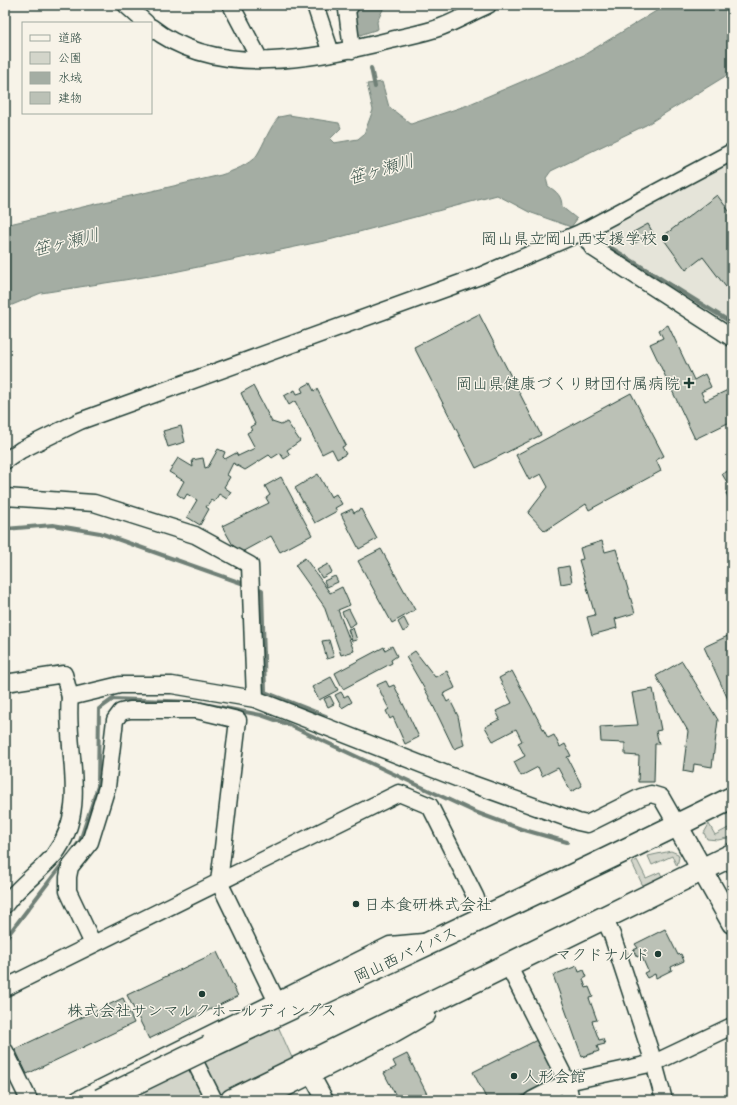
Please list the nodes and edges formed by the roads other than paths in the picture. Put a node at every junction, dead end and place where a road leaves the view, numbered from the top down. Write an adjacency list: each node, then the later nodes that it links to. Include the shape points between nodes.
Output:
1 (126, 5): 6 (street)
2 (231, 5): 10 (street)
3 (315, 5): 9 (street)
4 (351, 5): 8 (street, via 347,10)
5 (488, 5): 8 (street, via 440,27)
6 (145, 22)
7 (152, 28): 10 (street, via 180,46 200,53 223,58)
8 (352, 50): 9 (street)
9 (331, 54): 10 (street)
10 (260, 60)
11 (732, 152): 12 (street)
12 (582, 232): 13 (street, via 593,248); 14 (street, via 480,276 80,421 21,450)
13 (732, 338)
14 (5, 461)
15 (5, 497): 18 (street, via 94,503 195,535 250,565)
16 (5, 683): 17 (street, via 64,674)
17 (70, 697): 18 (street, via 120,685 172,685); 24 (street, via 68,711 75,778 74,807 67,829 54,854)
18 (255, 699): 20 (street, via 464,781 578,822 588,824 651,794 661,797)
19 (732, 798): 20 (highway, 岡山西バイパス)
20 (677, 825): 22 (street); 25 (highway, 岡山西バイパス)
21 (732, 855): 22 (highway)
22 (702, 869): 26 (highway); 27 (street)
23 (220, 882): 25 (street, via 399,793 430,806); 29 (street); 29 (street, via 238,720 196,710 121,712 115,720 107,787 90,842 70,867 68,877 68,891); 33 (street)
24 (6, 899)
25 (484, 918): 28 (highway, 岡山西バイパス)
26 (604, 918): 30 (highway); 37 (street, via 612,935)
27 (732, 923)
28 (430, 941): 33 (street, via 390,945); 42 (highway, 岡山西バイパス, bridge)
29 (93, 944): 31 (street)
30 (508, 965): 32 (highway); 39 (street)
31 (5, 988)
32 (463, 988): 38 (street, via 427,1015); 44 (highway)
33 (276, 1000): 35 (street)
34 (732, 1026): 37 (street)
35 (186, 1045): 41 (street); 43 (street)
36 (5, 1051): 40 (street)
37 (654, 1063): 39 (street); 49 (street)
38 (312, 1076): 45 (street); 46 (street)
39 (566, 1082): 47 (street); 48 (street)
40 (29, 1100)
41 (77, 1100)
42 (100, 1100)
43 (214, 1100)
44 (233, 1100)
45 (262, 1100)
46 (325, 1100)
47 (532, 1100)
48 (572, 1100)
49 (664, 1100)

